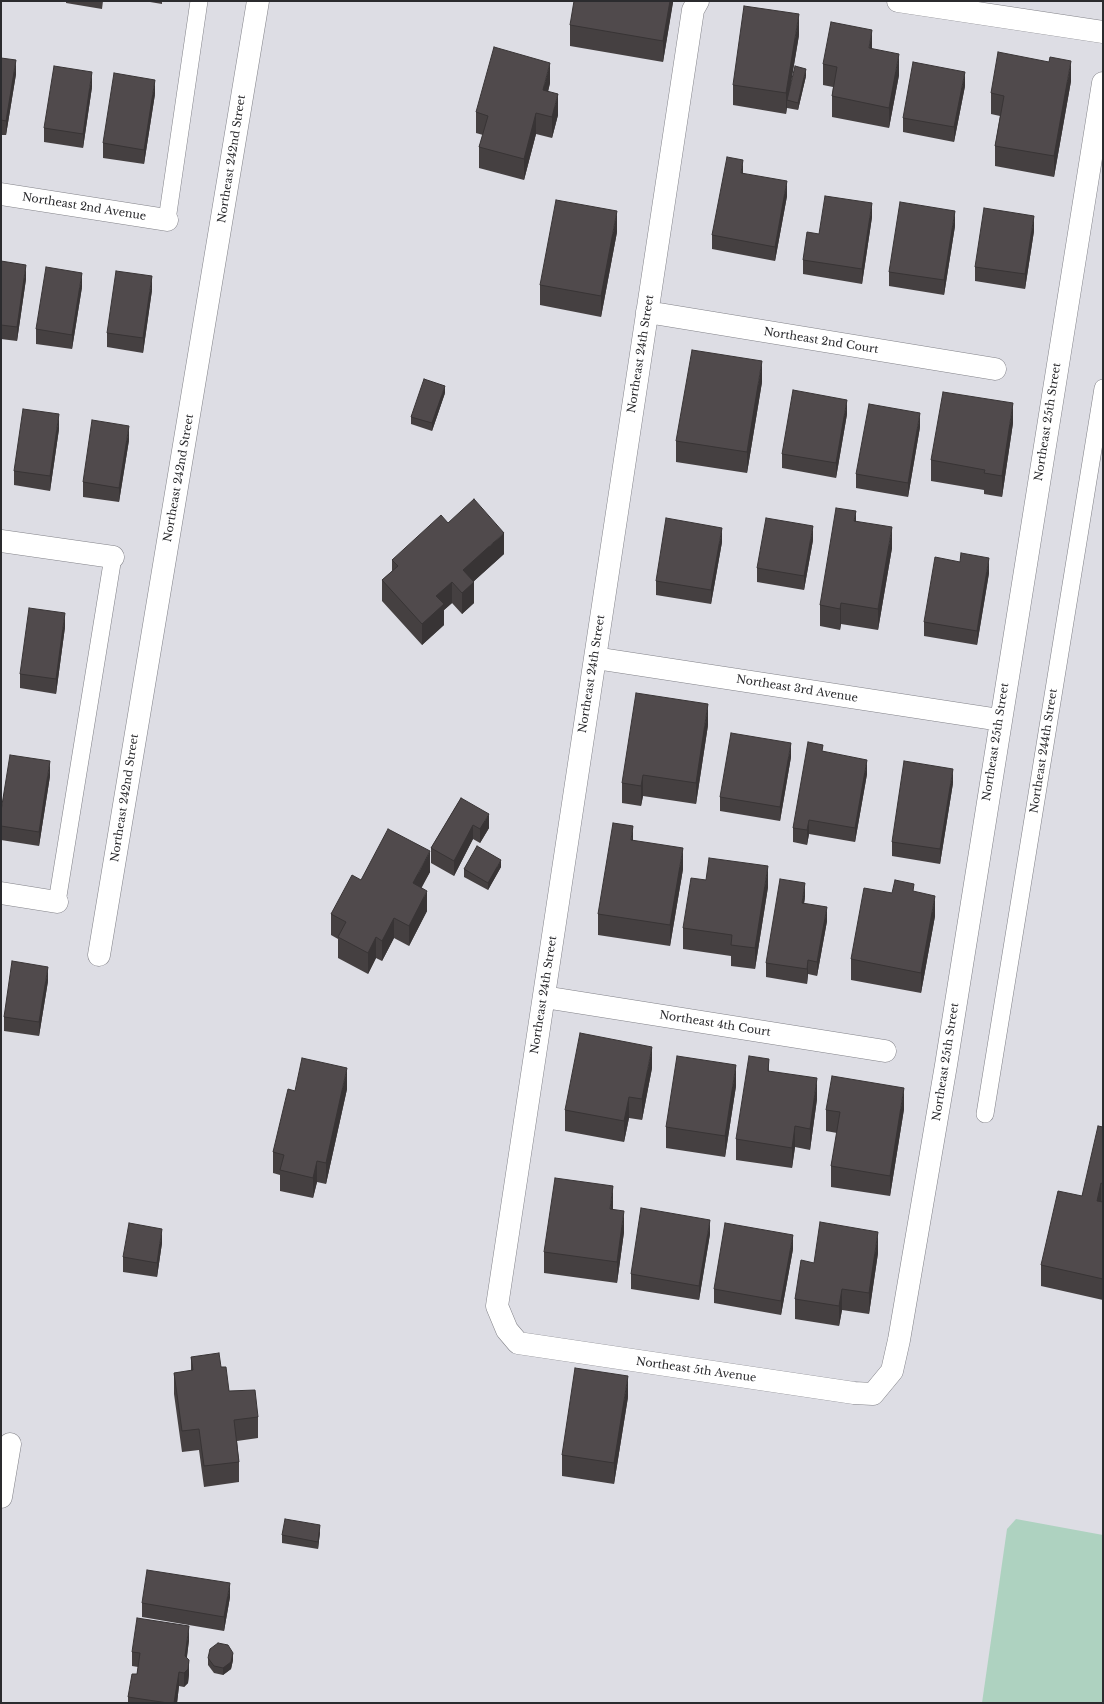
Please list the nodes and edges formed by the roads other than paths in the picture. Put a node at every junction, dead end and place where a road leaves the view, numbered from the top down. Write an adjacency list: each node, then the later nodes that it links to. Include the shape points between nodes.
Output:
1 (199, 1): 8 (lane)
2 (258, 1): 18 (street, Northeast 242nd Street)
3 (698, 1): 9 (street, Northeast 24th Street, via 693,10)
4 (898, 1): 5 (street)
5 (1103, 32)
6 (1103, 83): 15 (street, Northeast 25th Street)
7 (1, 194): 8 (street, Northeast 2nd Avenue)
8 (167, 220)
9 (647, 312): 10 (street, Northeast 2nd Court); 14 (street, Northeast 24th Street)
10 (995, 369)
11 (1103, 388): 21 (lane, Northeast 244th Street)
12 (1, 541): 13 (street)
13 (113, 557): 17 (lane)
14 (595, 658): 15 (street, Northeast 3rd Avenue); 19 (street, Northeast 24th Street)
15 (1000, 720): 23 (street, Northeast 25th Street, via 946,1065 899,1340 892,1372)
16 (1, 893): 17 (street)
17 (56, 902)
18 (99, 955)
19 (544, 996): 20 (street, Northeast 4th Court); 22 (street, Northeast 24th Street, via 497,1306 507,1330)
20 (885, 1051)
21 (984, 1114)
22 (518, 1343): 23 (street, Northeast 5th Avenue)
23 (873, 1394)
24 (10, 1444): 25 (street)
25 (1, 1497)

